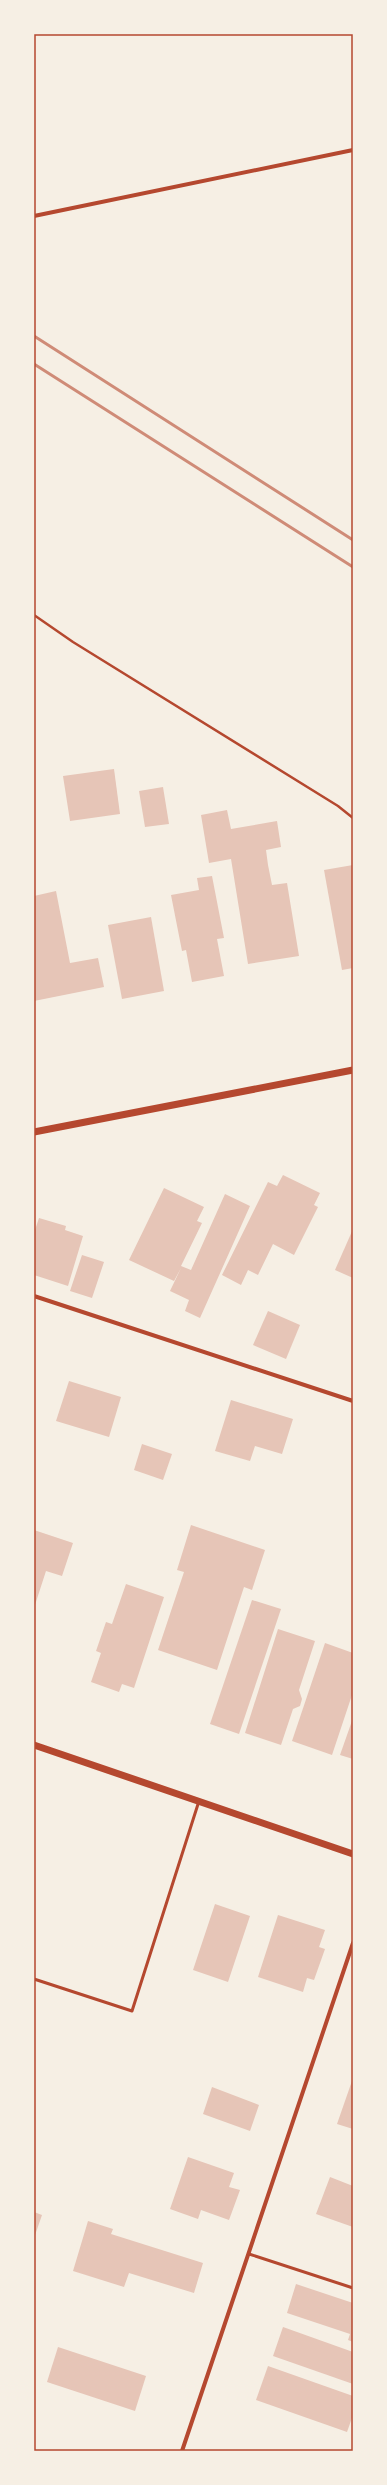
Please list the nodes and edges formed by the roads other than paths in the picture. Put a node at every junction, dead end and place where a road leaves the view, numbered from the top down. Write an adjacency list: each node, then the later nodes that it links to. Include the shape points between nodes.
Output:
1 (353, 150): 2 (street)
2 (34, 216)
3 (353, 1070): 4 (street)
4 (34, 1132)
5 (34, 1296): 6 (street)
6 (353, 1401)
7 (34, 1745): 8 (street)
8 (200, 1800): 9 (street); 11 (lane, via 132,2011)
9 (353, 1854)
10 (353, 1943): 12 (street)
11 (34, 1978)
12 (248, 2254): 13 (lane); 14 (street)
13 (353, 2288)
14 (182, 2451)

